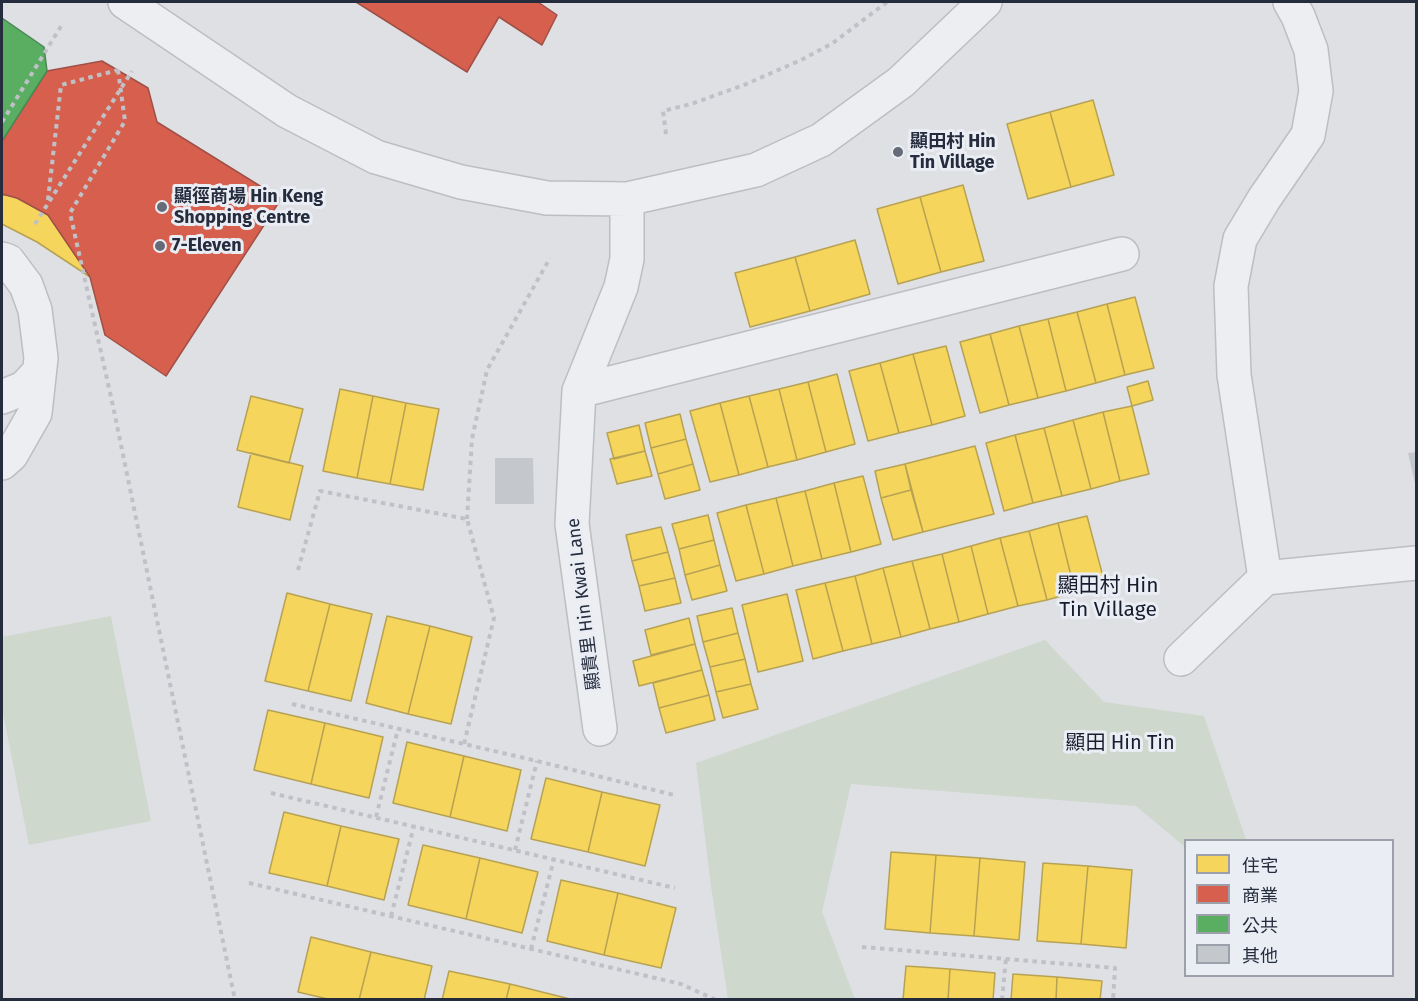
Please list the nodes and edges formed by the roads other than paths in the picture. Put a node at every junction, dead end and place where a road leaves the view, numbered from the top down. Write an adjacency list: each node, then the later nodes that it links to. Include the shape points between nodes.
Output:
1 (125, 2): 4 (street, via 287,111 376,157 461,182 547,198)
2 (985, 2): 4 (street, via 901,82 821,140 756,170)
3 (1290, 2): 14 (street, via 1311,50 1316,91 1308,135 1240,239 1231,286 1234,375)
4 (627, 199): 8 (street, 顯貴里 Hin Kwai Lane, via 627,259 621,286)
5 (1122, 254): 8 (street)
6 (2, 259): 7 (street, via 8,261 26,285 35,310)
7 (39, 372): 9 (street, via 24,388); 10 (street)
8 (579, 391): 16 (street, 顯貴里 Hin Kwai Lane, via 572,524)
9 (2, 397)
10 (35, 413): 11 (street); 12 (street, via 11,455)
11 (2, 421)
12 (2, 463)
13 (1416, 563): 14 (street)
14 (1265, 578): 15 (street)
15 (1181, 659)
16 (600, 729)

